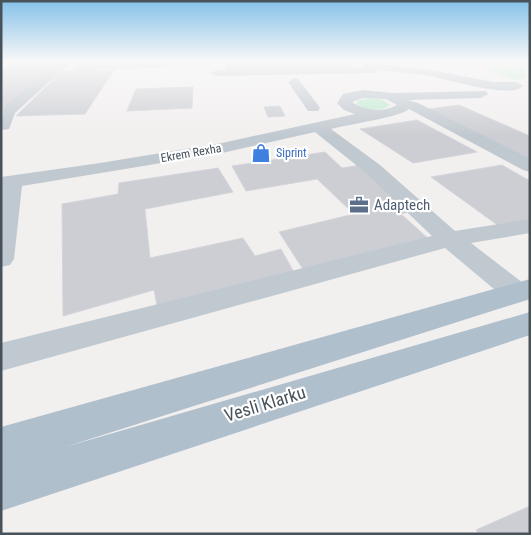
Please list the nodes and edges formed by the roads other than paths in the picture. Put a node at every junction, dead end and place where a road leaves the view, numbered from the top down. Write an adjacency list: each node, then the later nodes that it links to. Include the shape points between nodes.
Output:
1 (38, 86): 11 (street, via 8,111)
2 (296, 86): 10 (street)
3 (390, 86): 8 (street)
4 (494, 86): 5 (street)
5 (526, 89): 8 (street, Ekrem Rexha)
6 (529, 95): 8 (street, Ekrem Rexha)
7 (344, 103): 8 (street, Ekrem Rexha, via 348,97 363,94 391,97); 9 (street, Ekrem Rexha, via 360,111); 13 (street, Ekrem Rexha, via 323,116 282,128)
8 (409, 104): 9 (street, Ekrem Rexha, via 395,112); 12 (street)
9 (380, 113): 10 (street, Ekrem Rexha)
10 (316, 118): 13 (street, Ekrem Rexha, via 222,148); 15 (street, via 332,140 374,169)
11 (3, 126)
12 (530, 166)
13 (5, 179): 16 (street)
14 (530, 226): 15 (street)
15 (450, 239): 17 (street); 18 (street)
16 (1, 259)
17 (526, 301): 19 (main road, via 420,324); 20 (main road, Vesli Klarku)
18 (1, 357)
19 (1, 448)
20 (1, 488)

